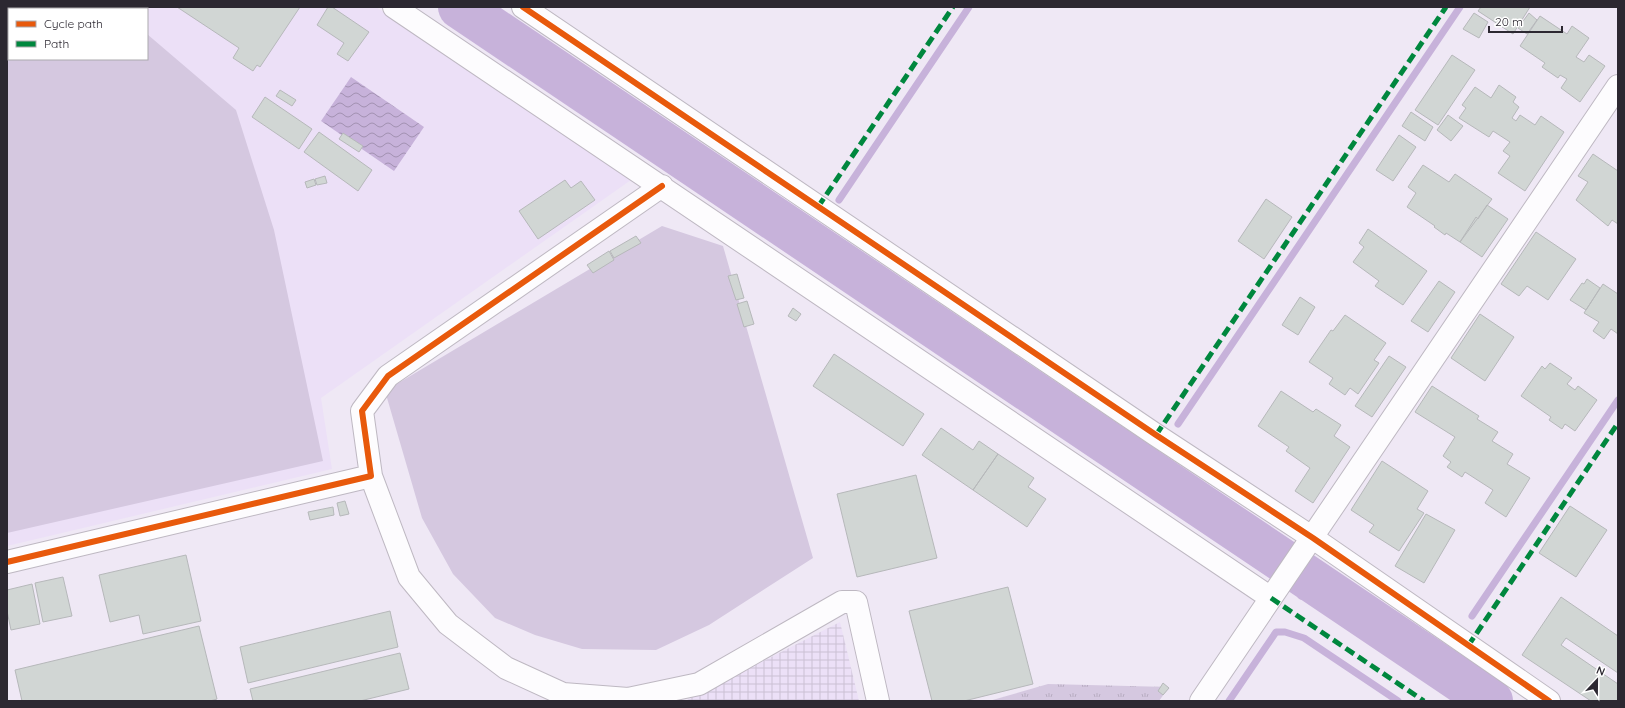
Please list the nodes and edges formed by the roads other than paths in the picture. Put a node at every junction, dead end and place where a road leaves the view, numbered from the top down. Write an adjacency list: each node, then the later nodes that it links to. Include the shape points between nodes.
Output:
1 (394, 7): 4 (street)
2 (523, 7): 6 (street)
3 (1618, 86): 6 (street)
4 (662, 186): 5 (street, via 388,376 362,411); 8 (street)
5 (371, 476): 7 (street); 9 (street, via 408,576 448,624 506,668 563,694 628,699 699,684 842,602 856,602)
6 (1310, 541): 8 (street); 11 (street)
7 (7, 562)
8 (1274, 593): 10 (street)
9 (878, 701)
10 (1202, 701)
11 (1549, 701)

